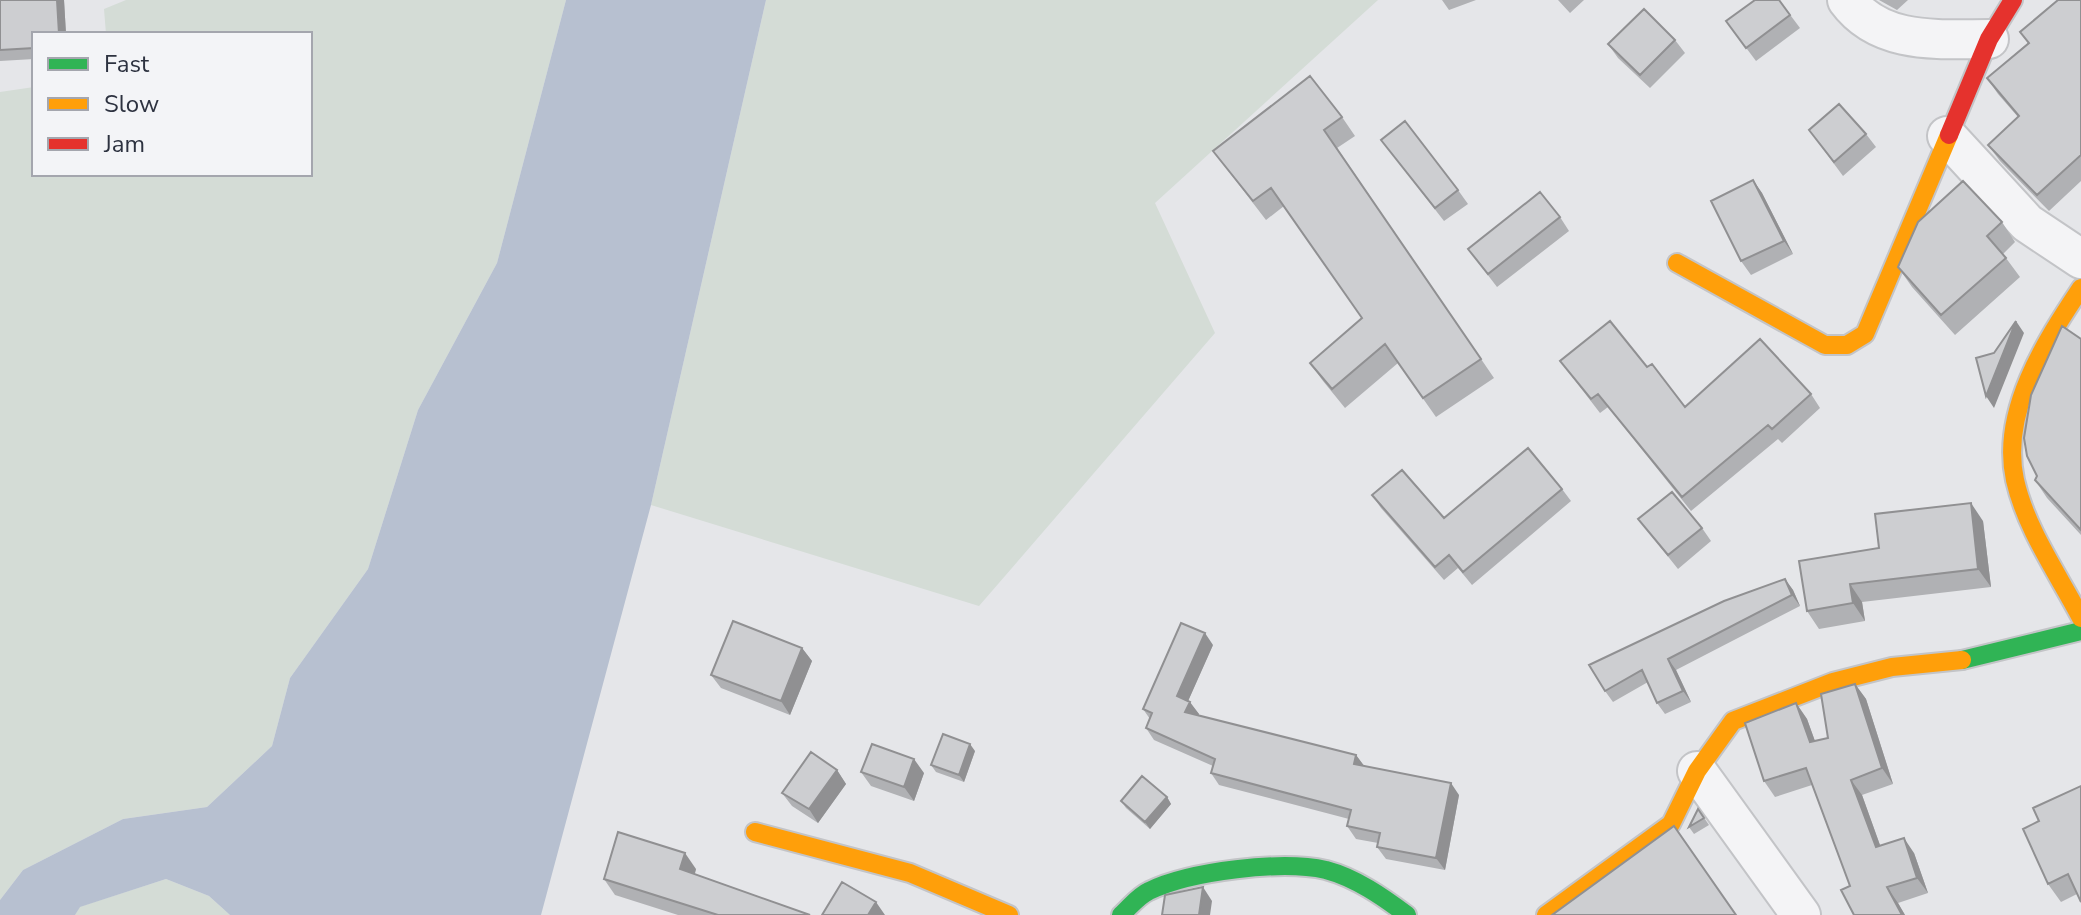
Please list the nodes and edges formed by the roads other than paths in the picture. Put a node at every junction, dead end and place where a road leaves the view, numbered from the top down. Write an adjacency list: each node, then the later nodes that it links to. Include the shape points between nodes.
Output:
1 (1847, 0): 3 (street, via 1860,17 1889,33)
2 (2013, 0): 3 (street)
3 (1989, 39): 4 (street)
4 (1947, 136): 5 (street, via 2027,223); 6 (street, via 1877,311 1865,334 1847,345 1825,345)
5 (2081, 259)
6 (1677, 263)
7 (2081, 288): 8 (street, via 2023,396 2012,438 2018,490)
8 (2081, 618)
9 (2081, 631): 10 (street, via 1961,660 1892,667 1833,682 1733,721)
10 (1697, 771): 15 (street, via 1671,824); 16 (street)
11 (755, 832): 12 (street, via 910,873)
12 (1009, 915)
13 (1121, 915): 14 (street, via 1148,892 1185,880 1288,867 1341,876)
14 (1407, 915)
15 (1546, 915)
16 (1801, 915)

